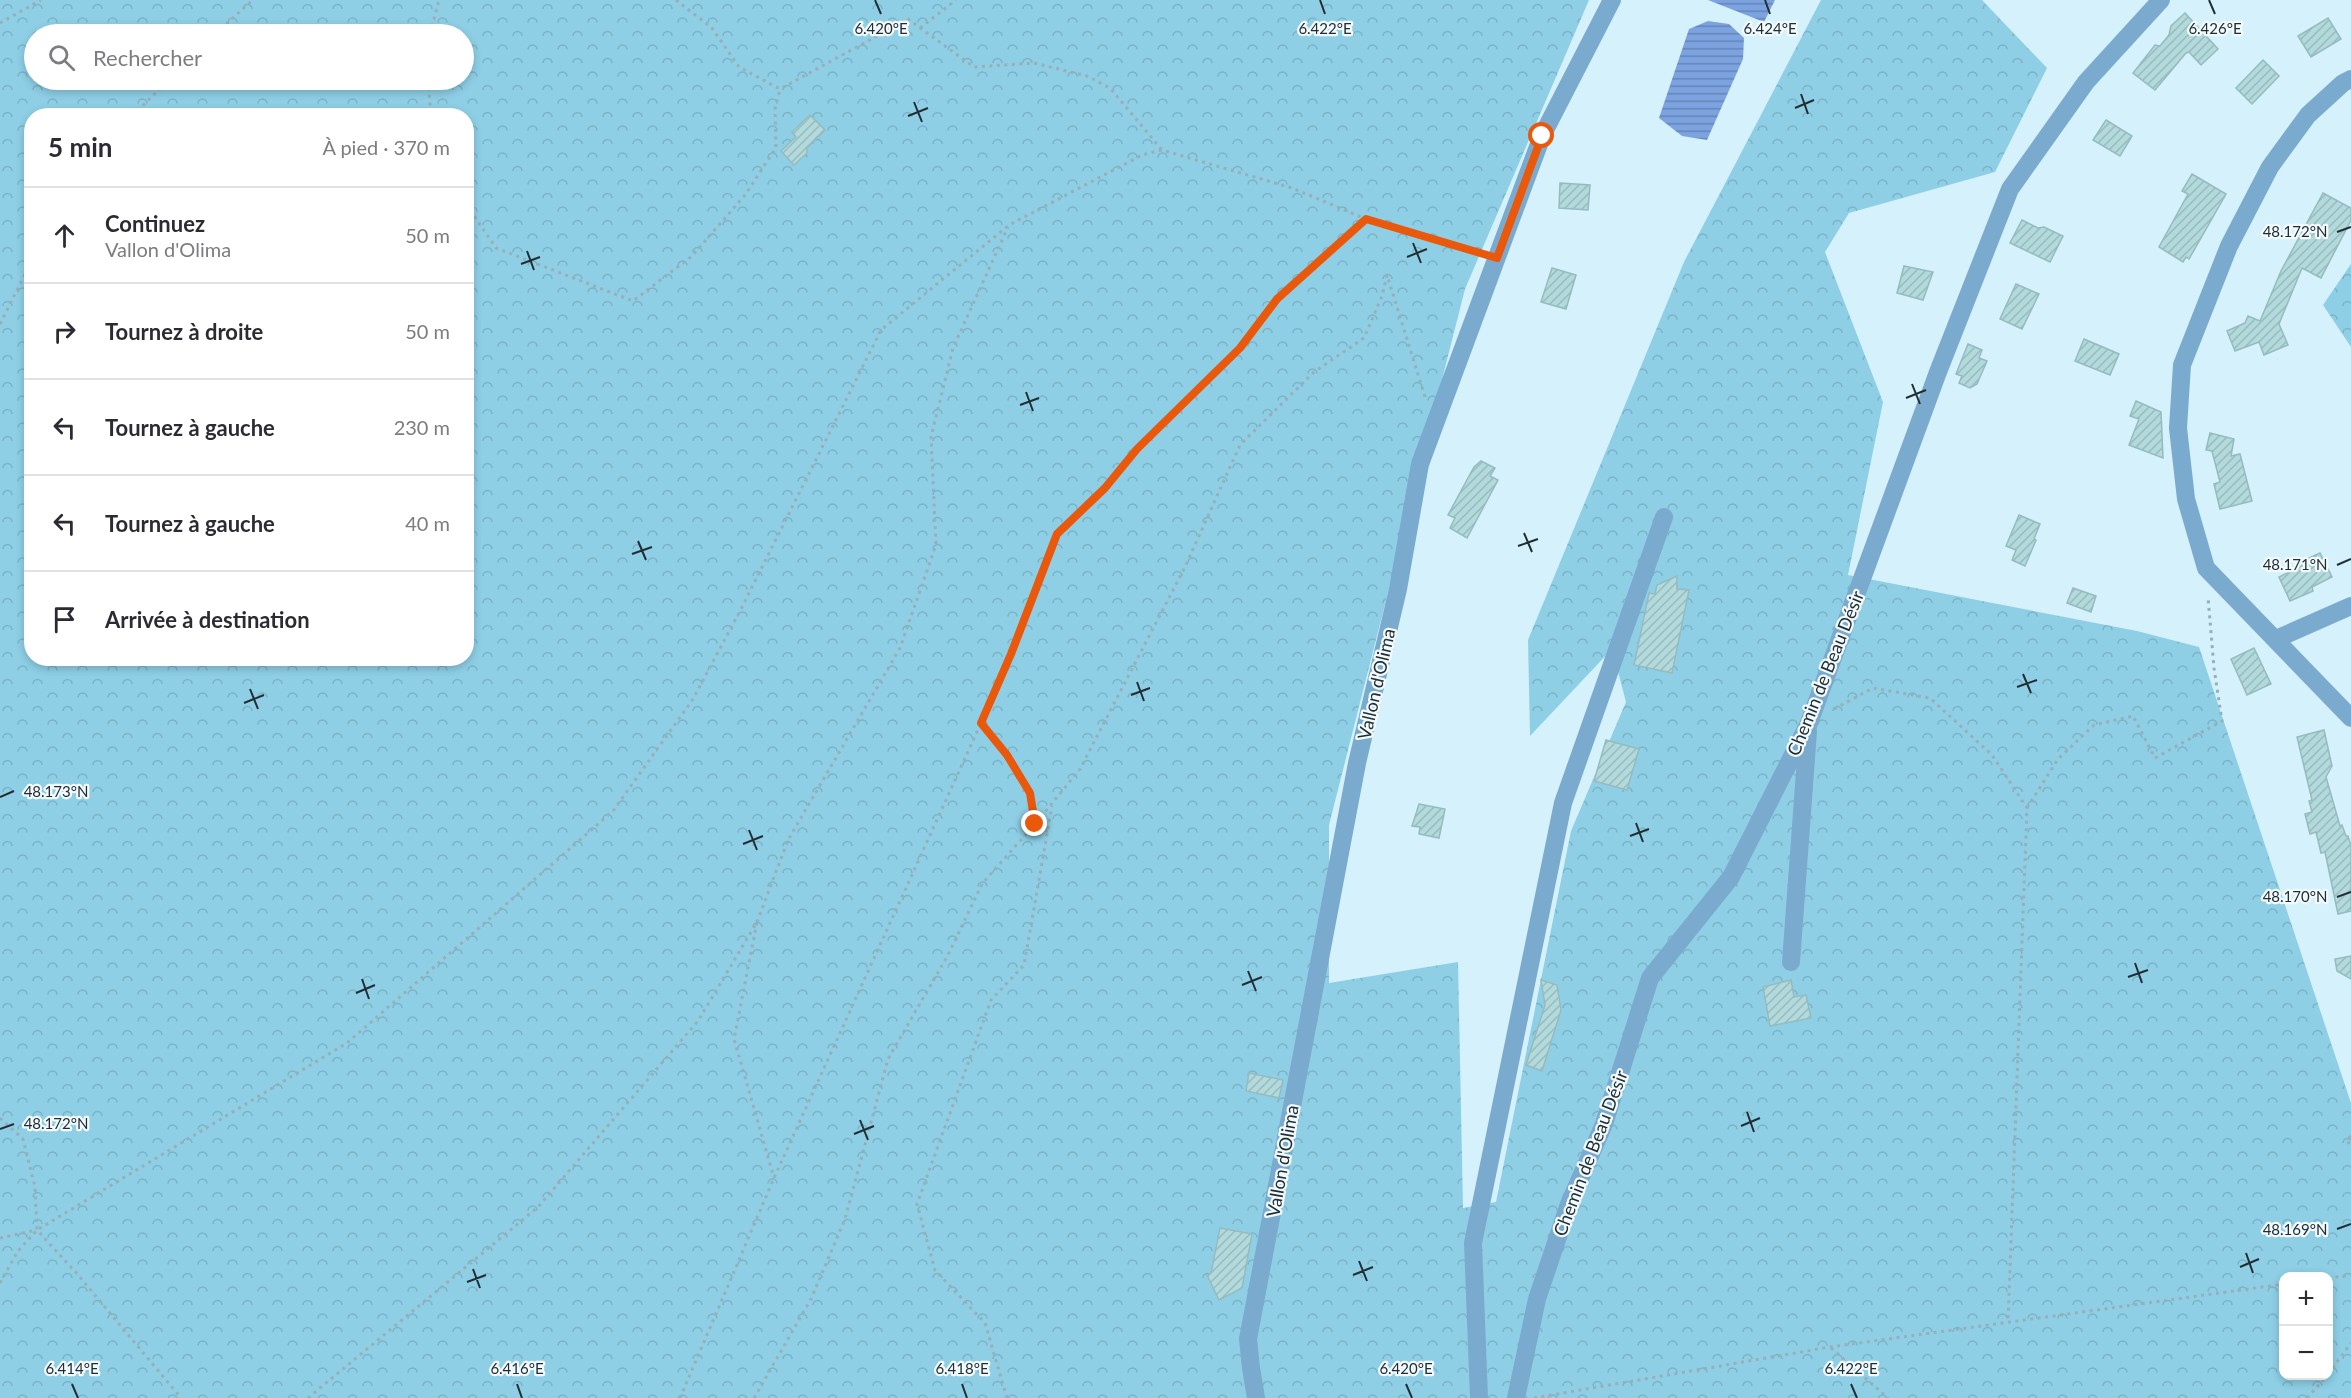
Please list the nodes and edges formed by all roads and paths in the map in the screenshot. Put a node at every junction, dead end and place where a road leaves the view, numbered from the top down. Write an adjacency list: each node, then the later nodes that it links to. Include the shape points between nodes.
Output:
1 (41, 0): 8 (path)
2 (254, 0): 9 (path)
3 (439, 0): 10 (path)
4 (676, 0): 13 (path, via 712,28 739,67)
5 (956, 0): 11 (path)
6 (1612, 0): 22 (street, Vallon d'Olima, via 1542,136)
7 (2161, 0): 32 (street, Chemin de Beau Désir, via 2086,82 2010,189)
8 (0, 23)
9 (226, 24)
10 (433, 24)
11 (921, 28): 13 (path, via 908,19); 18 (path, via 974,67 1034,63 1087,76 1110,88)
12 (2351, 80): 27 (street, via 2308,115 2270,167 2229,246 2182,365 2178,428 2186,499)
13 (780, 89): 19 (path, via 775,109 776,148 745,195 692,256 633,301 496,248)
14 (159, 90): 16 (path)
15 (429, 90): 17 (path)
16 (140, 108)
17 (430, 108)
18 (1162, 150): 20 (path, via 1292,188); 21 (path, via 1142,155)
19 (474, 216)
20 (1366, 219): 22 (path); 31 (path, via 1277,299 1240,348 1057,534)
21 (1009, 225): 36 (path, via 953,348 931,437 936,545 900,648 788,840); 42 (path, via 881,330 693,699 613,811 347,1042)
22 (1497, 258): 25 (street, Vallon d'Olima)
23 (24, 276): 24 (path)
24 (0, 324)
25 (1434, 427): 33 (path, via 1387,275 1364,339 1314,372 1240,445 1185,567 1080,770); 58 (street, Vallon d'Olima, via 1420,464 1398,588 1357,763 1248,1339)
26 (1664, 517): 59 (street, via 1563,803 1473,1243)
27 (2206, 568): 29 (street); 34 (path, via 2222,721 2155,758 2133,716 2094,725 2058,759)
28 (2351, 606): 29 (street)
29 (2276, 639): 30 (street)
30 (2351, 718)
31 (981, 723): 35 (path, via 1030,793); 41 (path)
32 (1809, 723): 34 (path, via 1874,688 1930,698 1992,755); 37 (street); 60 (street, Chemin de Beau Désir, via 1731,877 1650,978 1604,1124 1569,1204 1537,1299)
33 (1053, 804): 35 (path); 57 (path, via 1024,965 991,1000 917,1204 935,1270 985,1323)
34 (2027, 808): 48 (path)
35 (1035, 824): 56 (path, via 982,884 948,955 888,1059 845,1219 811,1299)
36 (757, 922): 41 (path, via 734,1039); 54 (path, via 698,1021 538,1207)
37 (1791, 962)
38 (0, 1118): 42 (path, via 23,1139 35,1187)
39 (2351, 1136): 40 (path, via 2347,1139)
40 (2351, 1148)
41 (774, 1178): 55 (path)
42 (37, 1230): 43 (path); 46 (path, via 18,1251); 53 (path)
43 (0, 1238)
44 (2351, 1275): 45 (path)
45 (2333, 1277)
46 (0, 1283)
47 (2279, 1285): 48 (path)
48 (2008, 1322): 50 (path)
49 (2351, 1343): 51 (path)
50 (1830, 1347): 61 (path); 62 (path)
51 (2333, 1368)
52 (2323, 1380): 63 (path)
53 (181, 1398)
54 (308, 1398)
55 (680, 1398)
56 (754, 1398)
57 (1007, 1398)
58 (1256, 1398)
59 (1479, 1398)
60 (1516, 1398)
61 (1534, 1398)
62 (1888, 1398)
63 (2307, 1398)

